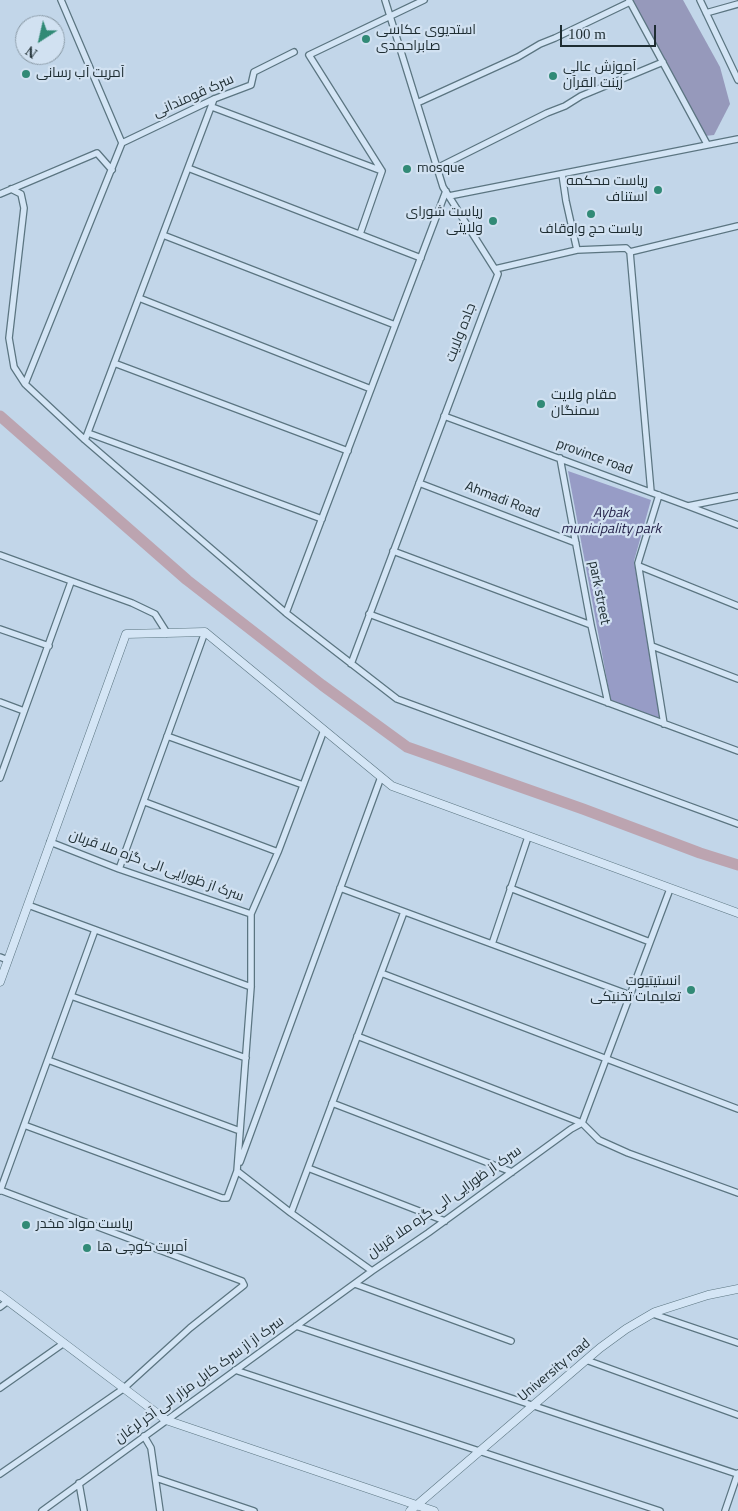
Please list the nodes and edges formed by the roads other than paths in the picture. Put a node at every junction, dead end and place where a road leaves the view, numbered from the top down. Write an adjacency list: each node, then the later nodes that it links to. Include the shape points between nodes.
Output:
1 (61, 0): 16 (street)
2 (385, 0): 8 (street)
3 (424, 0): 8 (street)
4 (700, 0): 7 (street)
5 (629, 1): 10 (street); 13 (street)
6 (738, 4): 7 (street)
7 (706, 13): 11 (street)
8 (390, 17): 13 (street); 21 (street, via 309,55)
9 (294, 52): 12 (street, سرک قومندانی, via 254,72 250,85)
10 (663, 62): 17 (street); 19 (street, via 581,96)
11 (738, 80)
12 (214, 100): 14 (street); 16 (street, سرک قومندانی)
13 (417, 103): 19 (street)
14 (212, 107): 18 (street); 21 (street)
15 (738, 139): 17 (street)
16 (122, 143): 20 (street)
17 (707, 144): 22 (street)
18 (188, 168): 27 (street); 28 (street)
19 (437, 168): 25 (street)
20 (112, 170): 23 (street, via 97,154); 36 (street)
21 (382, 171): 27 (street)
22 (562, 174): 25 (street); 29 (street)
23 (11, 189): 24 (street); 36 (street, via 21,194 24,208 9,338 14,367)
24 (0, 194)
25 (448, 194): 31 (street); 32 (street)
26 (738, 226): 30 (street)
27 (360, 234): 31 (street)
28 (163, 235): 33 (street); 34 (street)
29 (577, 250): 30 (street, via 626,248); 32 (street)
30 (630, 252): 44 (street)
31 (421, 258): 34 (street)
32 (495, 269): 38 (street, جاده ولایت, via 498,274)
33 (139, 298): 35 (street); 37 (street)
34 (395, 325): 37 (street)
35 (114, 363): 39 (street); 41 (street)
36 (25, 384): 40 (street)
37 (371, 390): 41 (street)
38 (444, 416): 42 (street, province road); 43 (street, جاده ولایت)
39 (88, 433): 40 (street); 48 (street)
40 (85, 440): 56 (street)
41 (348, 450): 48 (street)
42 (560, 458): 44 (street, province road); 50 (street, park street)
43 (419, 483): 50 (street, Ahmadi Road); 51 (street, جاده ولایت)
44 (651, 492): 45 (street, province road)
45 (659, 495): 47 (street, province road); 53 (street)
46 (738, 496): 47 (street)
47 (688, 506): 49 (street, province road)
48 (322, 519): 56 (street)
49 (738, 525)
50 (576, 543): 58 (street, park street)
51 (393, 551): 57 (street, جاده ولایت); 58 (street)
52 (0, 555): 54 (street)
53 (638, 566): 55 (street); 63 (street)
54 (71, 582): 61 (street, via 155,614); 62 (street)
55 (738, 606)
56 (286, 613): 64 (street)
57 (370, 614): 64 (street, جاده ولایت); 67 (street)
58 (591, 625): 67 (street, park street)
59 (0, 629): 62 (street)
60 (205, 632): 61 (street, سرک از ظورایی الی گزه ملا قربان); 70 (street); 71 (street)
61 (167, 633): 79 (street, سرک از ظورایی الی گزه ملا قربان, via 126,634)
62 (49, 646): 68 (street)
63 (652, 646): 65 (street); 69 (street)
64 (351, 664): 77 (street, via 396,698)
65 (738, 679)
66 (0, 702): 68 (street)
67 (608, 703): 69 (street)
68 (24, 711): 73 (street)
69 (664, 724): 72 (street)
70 (324, 730): 74 (street); 75 (street)
71 (168, 736): 75 (street); 76 (street)
72 (738, 751)
73 (0, 776)
74 (381, 777): 78 (street, via 392,786); 82 (street)
75 (303, 785): 80 (street)
76 (145, 802): 80 (street); 81 (street)
77 (738, 824)
78 (528, 837): 83 (street); 84 (street)
79 (50, 842): 81 (street, سرک از ظورایی الی گزه ملا قربان); 85 (street, سرک از ظورایی الی گزه ملا قربان)
80 (278, 852): 88 (street)
81 (119, 869): 88 (street, سرک از ظورایی الی گزه ملا قربان)
82 (340, 888): 86 (street); 108 (street)
83 (510, 888): 90 (street); 91 (street)
84 (670, 889): 87 (street); 90 (street)
85 (28, 905): 89 (street); 92 (street, سرک از ظورایی الی گزه ملا قربان)
86 (404, 912): 91 (street); 93 (street)
87 (738, 913)
88 (252, 914): 95 (street, سرک از ظورایی الی گزه ملا قربان)
89 (96, 930): 95 (street); 97 (street)
90 (650, 942): 96 (street)
91 (492, 944): 96 (street)
92 (4, 958): 94 (street, سرک از ظورایی الی گزه ملا قربان)
93 (381, 973): 98 (street); 101 (street)
94 (0, 982)
95 (251, 987): 99 (street, سرک از ظورایی الی گزه ملا قربان)
96 (630, 995): 101 (street)
97 (71, 996): 99 (street); 100 (street)
98 (357, 1036): 102 (street); 104 (street)
99 (246, 1058): 106 (street, سرک از ظورایی الی گزه ملا قربان)
100 (48, 1060): 105 (street); 106 (street)
101 (606, 1060): 103 (street); 104 (street)
102 (332, 1103): 107 (street); 109 (street)
103 (738, 1109)
104 (582, 1123): 109 (street, سرک از ظورایی الی گزه ملا قربان); 111 (street, via 599,1140 621,1150)
105 (24, 1125): 108 (street, via 222,1198 227,1198); 110 (street)
106 (240, 1132): 108 (street, سرک از ظورایی الی گزه ملا قربان)
107 (308, 1168): 112 (street); 113 (street)
108 (238, 1169): 112 (street, سرک از ظورایی الی گزه ملا قربان)
109 (512, 1172): 113 (street, سرک از ظورایی الی گزه ملا قربان)
110 (0, 1190): 128 (street, via 244,1284)
111 (738, 1193)
112 (291, 1213): 114 (street, سرک از ظورایی الی گزه ملا قربان)
113 (445, 1221): 114 (street, سرک از ظورایی الی گزه ملا قربان)
114 (372, 1271): 115 (street, سرک از از سرک کابل مزار الی آخر لرغان)
115 (354, 1284): 121 (street, سرک از از سرک کابل مزار الی آخر لرغان); 122 (street)
116 (738, 1289): 120 (street, University road, via 708,1295)
117 (0, 1294): 118 (street)
118 (8, 1301): 119 (street); 123 (street)
119 (0, 1307)
120 (653, 1314): 124 (street); 125 (street, University road, via 626,1329)
121 (296, 1326): 126 (street, سرک از از سرک کابل مزار الی آخر لرغان); 129 (street)
122 (511, 1341)
123 (64, 1343): 127 (street); 128 (street)
124 (738, 1343)
125 (586, 1360): 129 (street, University road); 130 (street)
126 (235, 1370): 131 (street, سرک از از سرک کابل مزار الی آخر لرغان); 133 (street)
127 (0, 1388)
128 (123, 1389): 131 (street); 135 (street)
129 (533, 1405): 133 (street, University road); 134 (street)
130 (738, 1414)
131 (166, 1420): 132 (street, سرک از از سرک کابل مزار الی آخر لرغان); 138 (street)
132 (144, 1436): 136 (street, via 151,1448); 137 (street, سرک از از سرک کابل مزار الی آخر لرغان)
133 (480, 1450): 138 (street, University road); 145 (street)
134 (737, 1473): 146 (street)
135 (0, 1474)
136 (156, 1478): 141 (street); 142 (street)
137 (79, 1483): 139 (street, سرک از از سرک کابل مزار الی آخر لرغان); 140 (street)
138 (416, 1505): 143 (street, University road); 144 (street)
139 (42, 1511)
140 (84, 1511)
141 (160, 1511)
142 (254, 1511)
143 (410, 1511)
144 (434, 1511)
145 (660, 1511)
146 (725, 1511)

